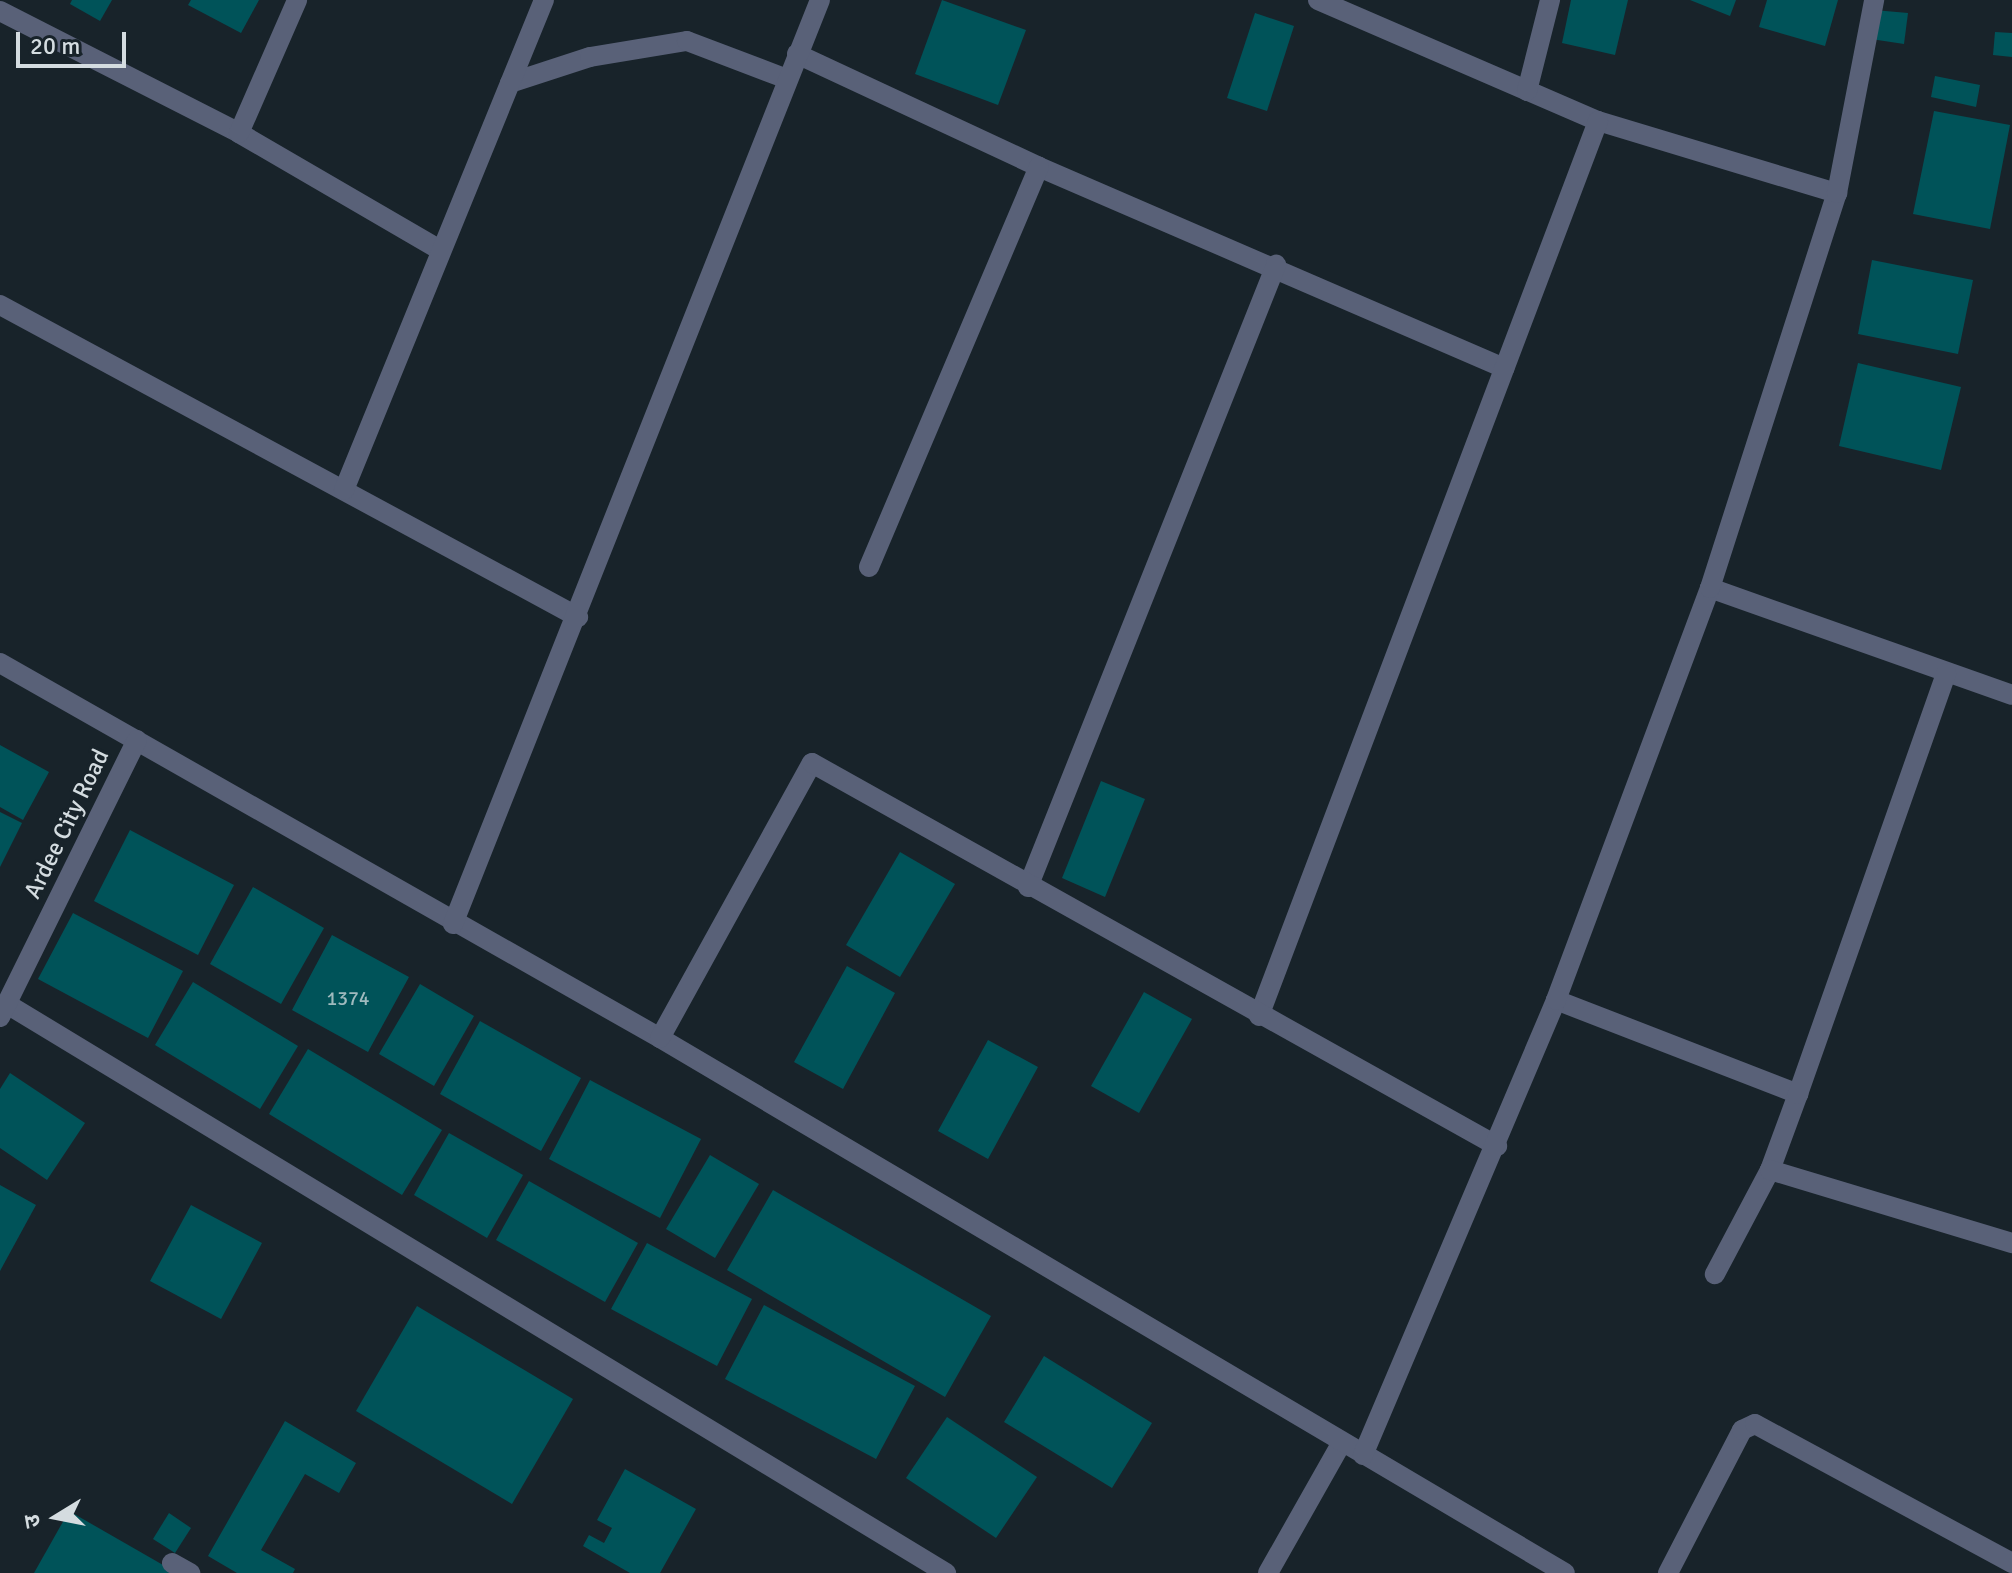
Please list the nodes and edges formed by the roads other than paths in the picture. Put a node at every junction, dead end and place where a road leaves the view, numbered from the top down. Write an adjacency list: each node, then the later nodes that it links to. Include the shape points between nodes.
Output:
1 (297, 0): 13 (street)
2 (544, 0): 10 (street)
3 (820, 0): 8 (street)
4 (1318, 0): 11 (street)
5 (1550, 0): 11 (street)
6 (1874, 0): 15 (street)
7 (0, 11): 13 (street)
8 (797, 54): 9 (street); 14 (street)
9 (787, 79): 10 (street, via 687,41 590,57); 23 (street)
10 (510, 83): 16 (street)
11 (1527, 91): 12 (street)
12 (1598, 121): 15 (street); 19 (street)
13 (239, 133): 16 (street)
14 (1039, 167): 17 (street); 21 (street)
15 (1837, 193): 22 (street)
16 (440, 250): 20 (street)
17 (1276, 265): 19 (street); 28 (street)
18 (0, 305): 20 (street)
19 (1504, 368): 32 (street)
20 (344, 490): 23 (street)
21 (869, 567)
22 (1710, 588): 25 (street); 30 (street)
23 (578, 617): 29 (street)
24 (0, 663): 27 (street)
25 (1946, 673): 26 (street); 34 (street)
26 (2012, 695)
27 (137, 740): 29 (street); 31 (street, Ardee City Road)
28 (1028, 887): 32 (street); 33 (street, via 812,763)
29 (453, 924): 33 (street)
30 (1556, 1000): 34 (street); 35 (street)
31 (3, 1010): 42 (street)
32 (1259, 1016): 35 (street)
33 (660, 1038): 39 (street)
34 (1798, 1094): 36 (street)
35 (1497, 1146): 40 (street)
36 (1770, 1170): 37 (street); 38 (street)
37 (2012, 1243)
38 (1715, 1274)
39 (1341, 1444): 40 (street); 43 (street)
40 (1363, 1455): 44 (street)
41 (2012, 1563): 45 (street, via 1755,1424 1742,1430)
42 (946, 1573)
43 (1268, 1573)
44 (1565, 1573)
45 (1668, 1573)

